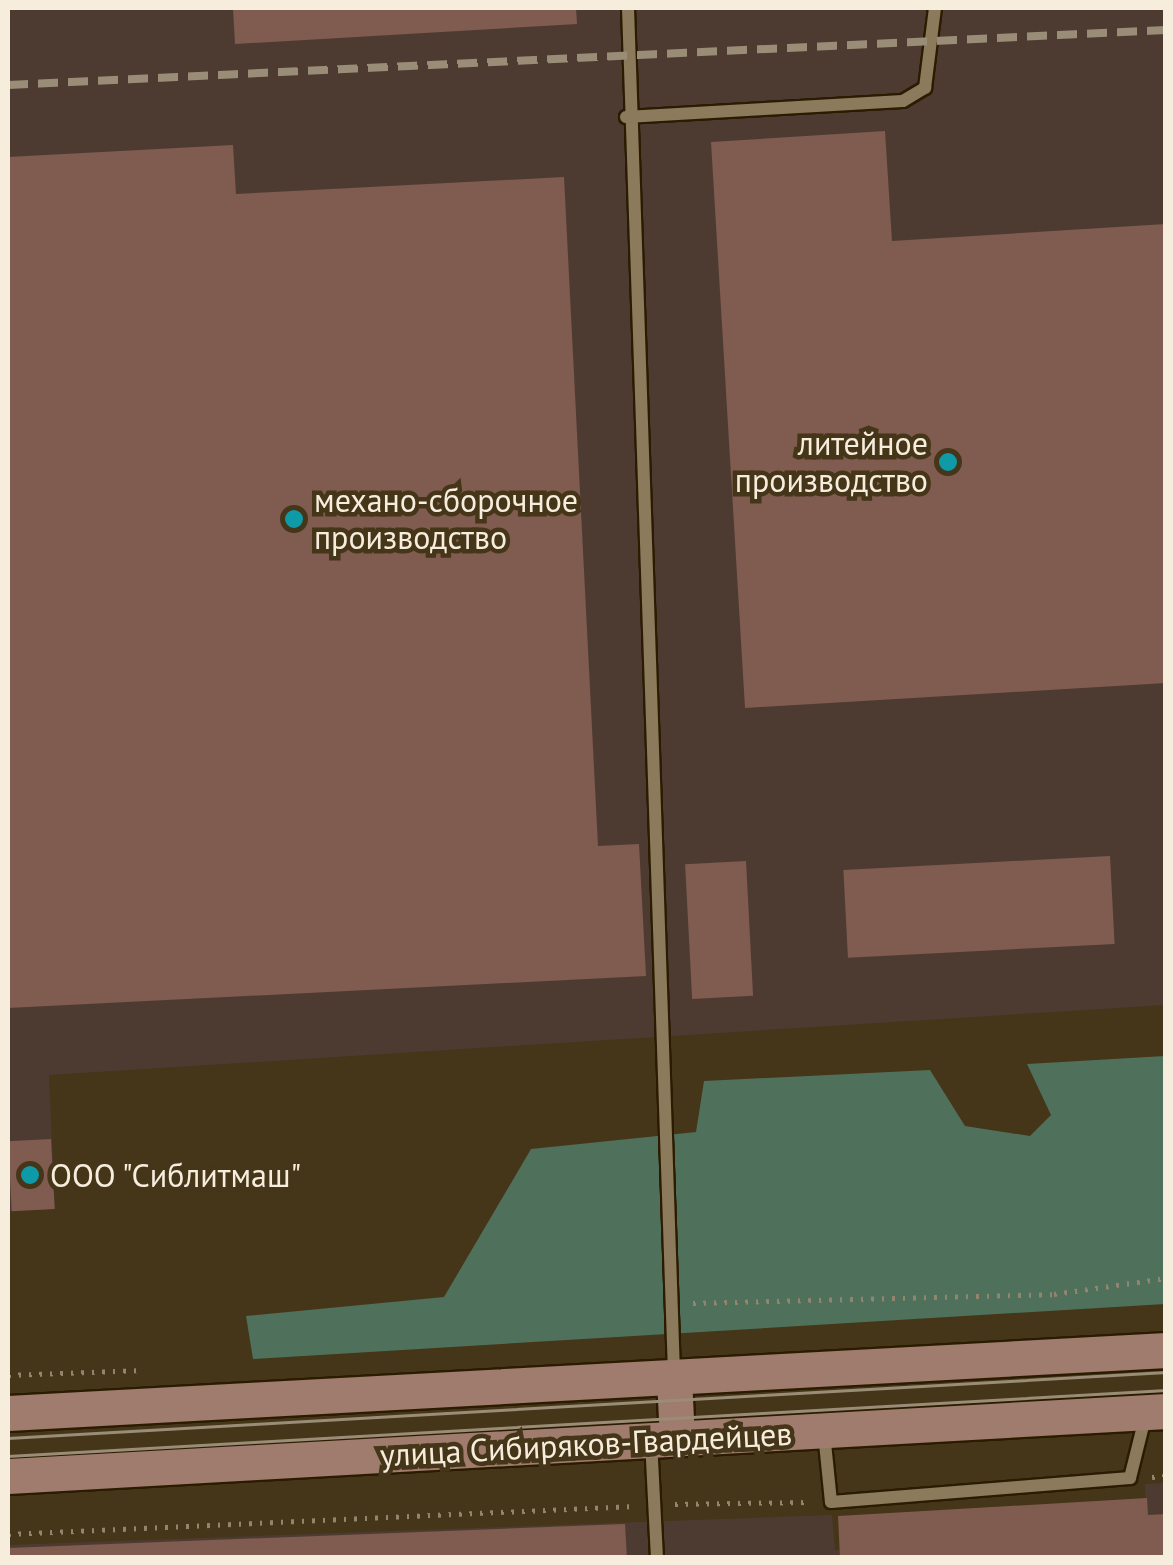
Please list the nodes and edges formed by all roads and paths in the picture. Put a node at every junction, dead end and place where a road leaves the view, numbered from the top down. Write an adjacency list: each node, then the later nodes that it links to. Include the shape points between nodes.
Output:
1 (628, 8): 3 (lane)
2 (935, 8): 3 (lane, via 925,88 903,101)
3 (626, 117): 5 (lane, via 661,850)
4 (1166, 1278): 5 (path, via 1054,1294)
5 (670, 1304): 9 (lane)
6 (1166, 1350): 9 (main road, улица Сибиряков-Гвардейцев)
7 (162, 1370): 8 (path)
8 (8, 1375)
9 (674, 1378): 11 (main road, улица Сибиряков-Гвардейцев); 13 (main road)
10 (1156, 1411): 12 (main road, улица Сибиряков-Гвардейцев); 15 (lane, via 1130,1478)
11 (8, 1413)
12 (824, 1430): 13 (main road, улица Сибиряков-Гвардейцев); 15 (lane)
13 (664, 1439): 14 (main road, улица Сибиряков-Гвардейцев); 16 (lane)
14 (8, 1476)
15 (831, 1502): 16 (path)
16 (654, 1505): 17 (path); 18 (lane)
17 (8, 1534)
18 (658, 1558)

